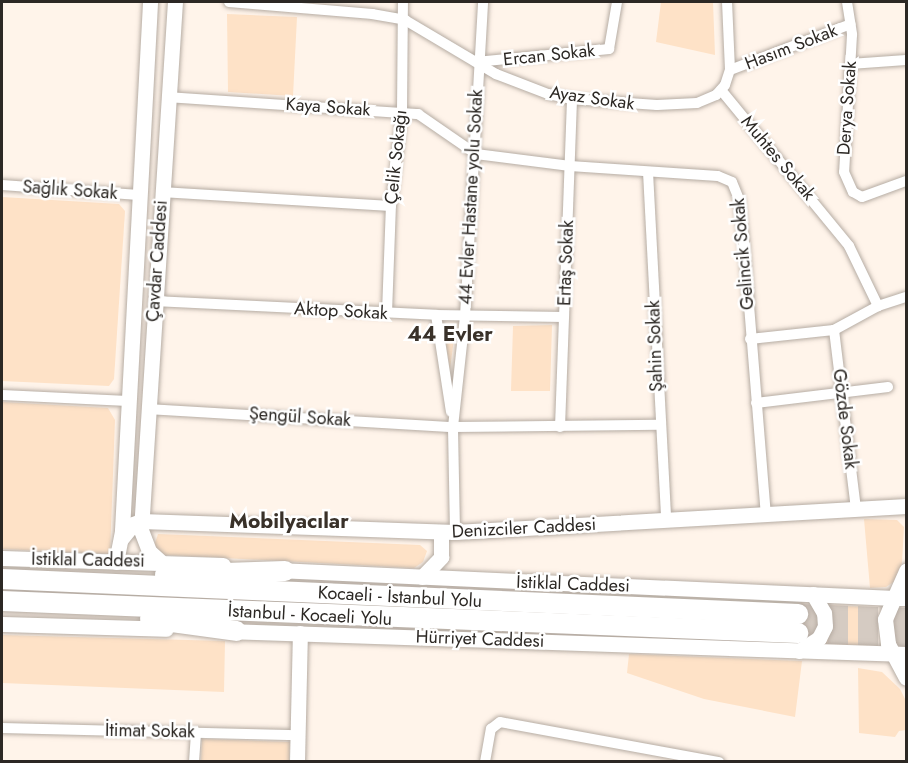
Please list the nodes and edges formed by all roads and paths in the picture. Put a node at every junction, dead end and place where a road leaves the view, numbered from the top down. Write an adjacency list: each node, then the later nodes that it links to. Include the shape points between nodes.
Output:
1 (150, 2): 25 (main road, Çavdar Caddesi)
2 (175, 2): 16 (main road, Çavdar Caddesi)
3 (229, 2): 9 (street)
4 (404, 2): 9 (street, Çelik Sokağı)
5 (483, 2): 12 (street, 44 Evler Hastane yolu Sokak)
6 (617, 2): 12 (street, Ercan Sokak, via 609,49)
7 (727, 2): 14 (street)
8 (847, 2): 10 (street, Derya Sokak)
9 (405, 20): 12 (street, Ayaz Sokak); 18 (street, Çelik Sokağı)
10 (851, 24): 13 (street, Derya Sokak); 14 (street, Hasım Sokak)
11 (906, 60): 13 (street)
12 (476, 63): 17 (street, Ayaz Sokak, via 517,83); 19 (street, 44 Evler Hastane yolu Sokak)
13 (850, 64): 22 (street, Derya Sokak, via 843,153 846,177 853,192 862,197)
14 (730, 70): 15 (street)
15 (721, 90): 17 (street, Ayaz Sokak, via 709,99 682,105); 29 (street, Muhtes Sokak, via 849,246)
16 (168, 97): 18 (street, Kaya Sokak); 24 (main road, Çavdar Caddesi)
17 (572, 99): 20 (street, Ertaş Sokak)
18 (402, 112): 19 (street, Kaya Sokak, via 430,119); 26 (street, Çelik Sokağı)
19 (476, 154): 20 (street, Gelincik Sokak); 32 (street, 44 Evler Hastane yolu Sokak)
20 (570, 166): 21 (street, Gelincik Sokak); 33 (street, Ertaş Sokak)
21 (648, 172): 35 (street, Gelincik Sokak, via 718,176 727,178 737,189); 42 (street, Şahin Sokak)
22 (906, 181)
23 (2, 186): 25 (street, Sağlık Sokak)
24 (161, 192): 26 (street); 28 (main road, Çavdar Caddesi)
25 (139, 195): 39 (main road, Çavdar Caddesi)
26 (391, 206): 30 (street, Çelik Sokağı)
27 (906, 297): 29 (street)
28 (154, 302): 30 (street, Aktop Sokak); 41 (main road, Çavdar Caddesi)
29 (878, 306): 34 (street)
30 (387, 313): 31 (street, Aktop Sokak)
31 (436, 315): 32 (street, Aktop Sokak); 43 (street, 44 Evler Hastane yolu Sokak)
32 (465, 316): 33 (street, Aktop Sokak); 43 (street, 44 Evler Hastane yolu Sokak)
33 (564, 316): 44 (street, Ertaş Sokak)
34 (834, 330): 35 (street); 38 (street, Gözde Sokak)
35 (750, 339): 40 (street, Gelincik Sokak)
36 (888, 387): 38 (street)
37 (2, 395): 39 (street)
38 (842, 395): 40 (street); 47 (street, Gözde Sokak)
39 (128, 401): 45 (main road, Çavdar Caddesi)
40 (756, 403): 48 (street, Gelincik Sokak)
41 (147, 409): 43 (street, Şengül Sokak); 50 (main road, Çavdar Caddesi)
42 (659, 425): 44 (street, Şengül Sokak); 49 (street, Şahin Sokak)
43 (453, 427): 44 (street, Şengül Sokak); 51 (street, 44 Evler Hastane yolu Sokak)
44 (560, 427)
45 (123, 488): 50 (main road, Çavdar Caddesi); 52 (main road, Çavdar Caddesi)
46 (906, 506): 47 (main road, Denizciler Caddesi)
47 (856, 508): 48 (main road, Denizciler Caddesi)
48 (766, 514): 49 (main road, Denizciler Caddesi)
49 (666, 520): 51 (main road, Denizciler Caddesi)
50 (141, 525): 51 (main road, Denizciler Caddesi); 52 (main road, via 133,524); 55 (main road, Çavdar Caddesi, via 149,551); 56 (main road, Çavdar Caddesi, via 131,553)
51 (448, 532): 53 (main road)
52 (121, 539): 56 (main road, Çavdar Caddesi)
53 (441, 556): 59 (main road); 60 (main road)
54 (2, 558): 56 (main road, İstiklal Caddesi)
55 (160, 561): 56 (main road, İstiklal Caddesi); 57 (main road, İstiklal Caddesi)
56 (116, 562)
57 (285, 571): 59 (main road, İstiklal Caddesi); 61 (highway)
58 (906, 571): 63 (main road)
59 (422, 577): 60 (main road, İstiklal Caddesi)
60 (458, 579): 62 (main road, İstiklal Caddesi)
61 (11, 580): 68 (highway, Kocaeli - İstanbul Yolu)
62 (813, 594): 63 (main road, İstiklal Caddesi); 68 (main road, via 824,613 825,626 819,638)
63 (900, 598): 70 (main road, via 885,620 888,644)
64 (2, 601): 65 (highway, İstanbul - Kocaeli Yolu)
65 (64, 604): 67 (highway); 68 (highway, İstanbul - Kocaeli Yolu)
66 (2, 624): 67 (main road, Hürriyet Caddesi)
67 (236, 631): 69 (main road, Hürriyet Caddesi)
68 (798, 632): 69 (main road, Hürriyet Caddesi); 70 (main road, Hürriyet Caddesi)
69 (300, 633): 74 (main road)
70 (900, 654): 71 (main road)
71 (906, 678)
72 (2, 728): 73 (street, İtimat Sokak)
73 (196, 732): 74 (street, İtimat Sokak); 75 (street)
74 (298, 735): 76 (main road)
75 (194, 762)
76 (297, 762)
77 (485, 762): 78 (street, via 491,729 500,722)
78 (719, 762)

